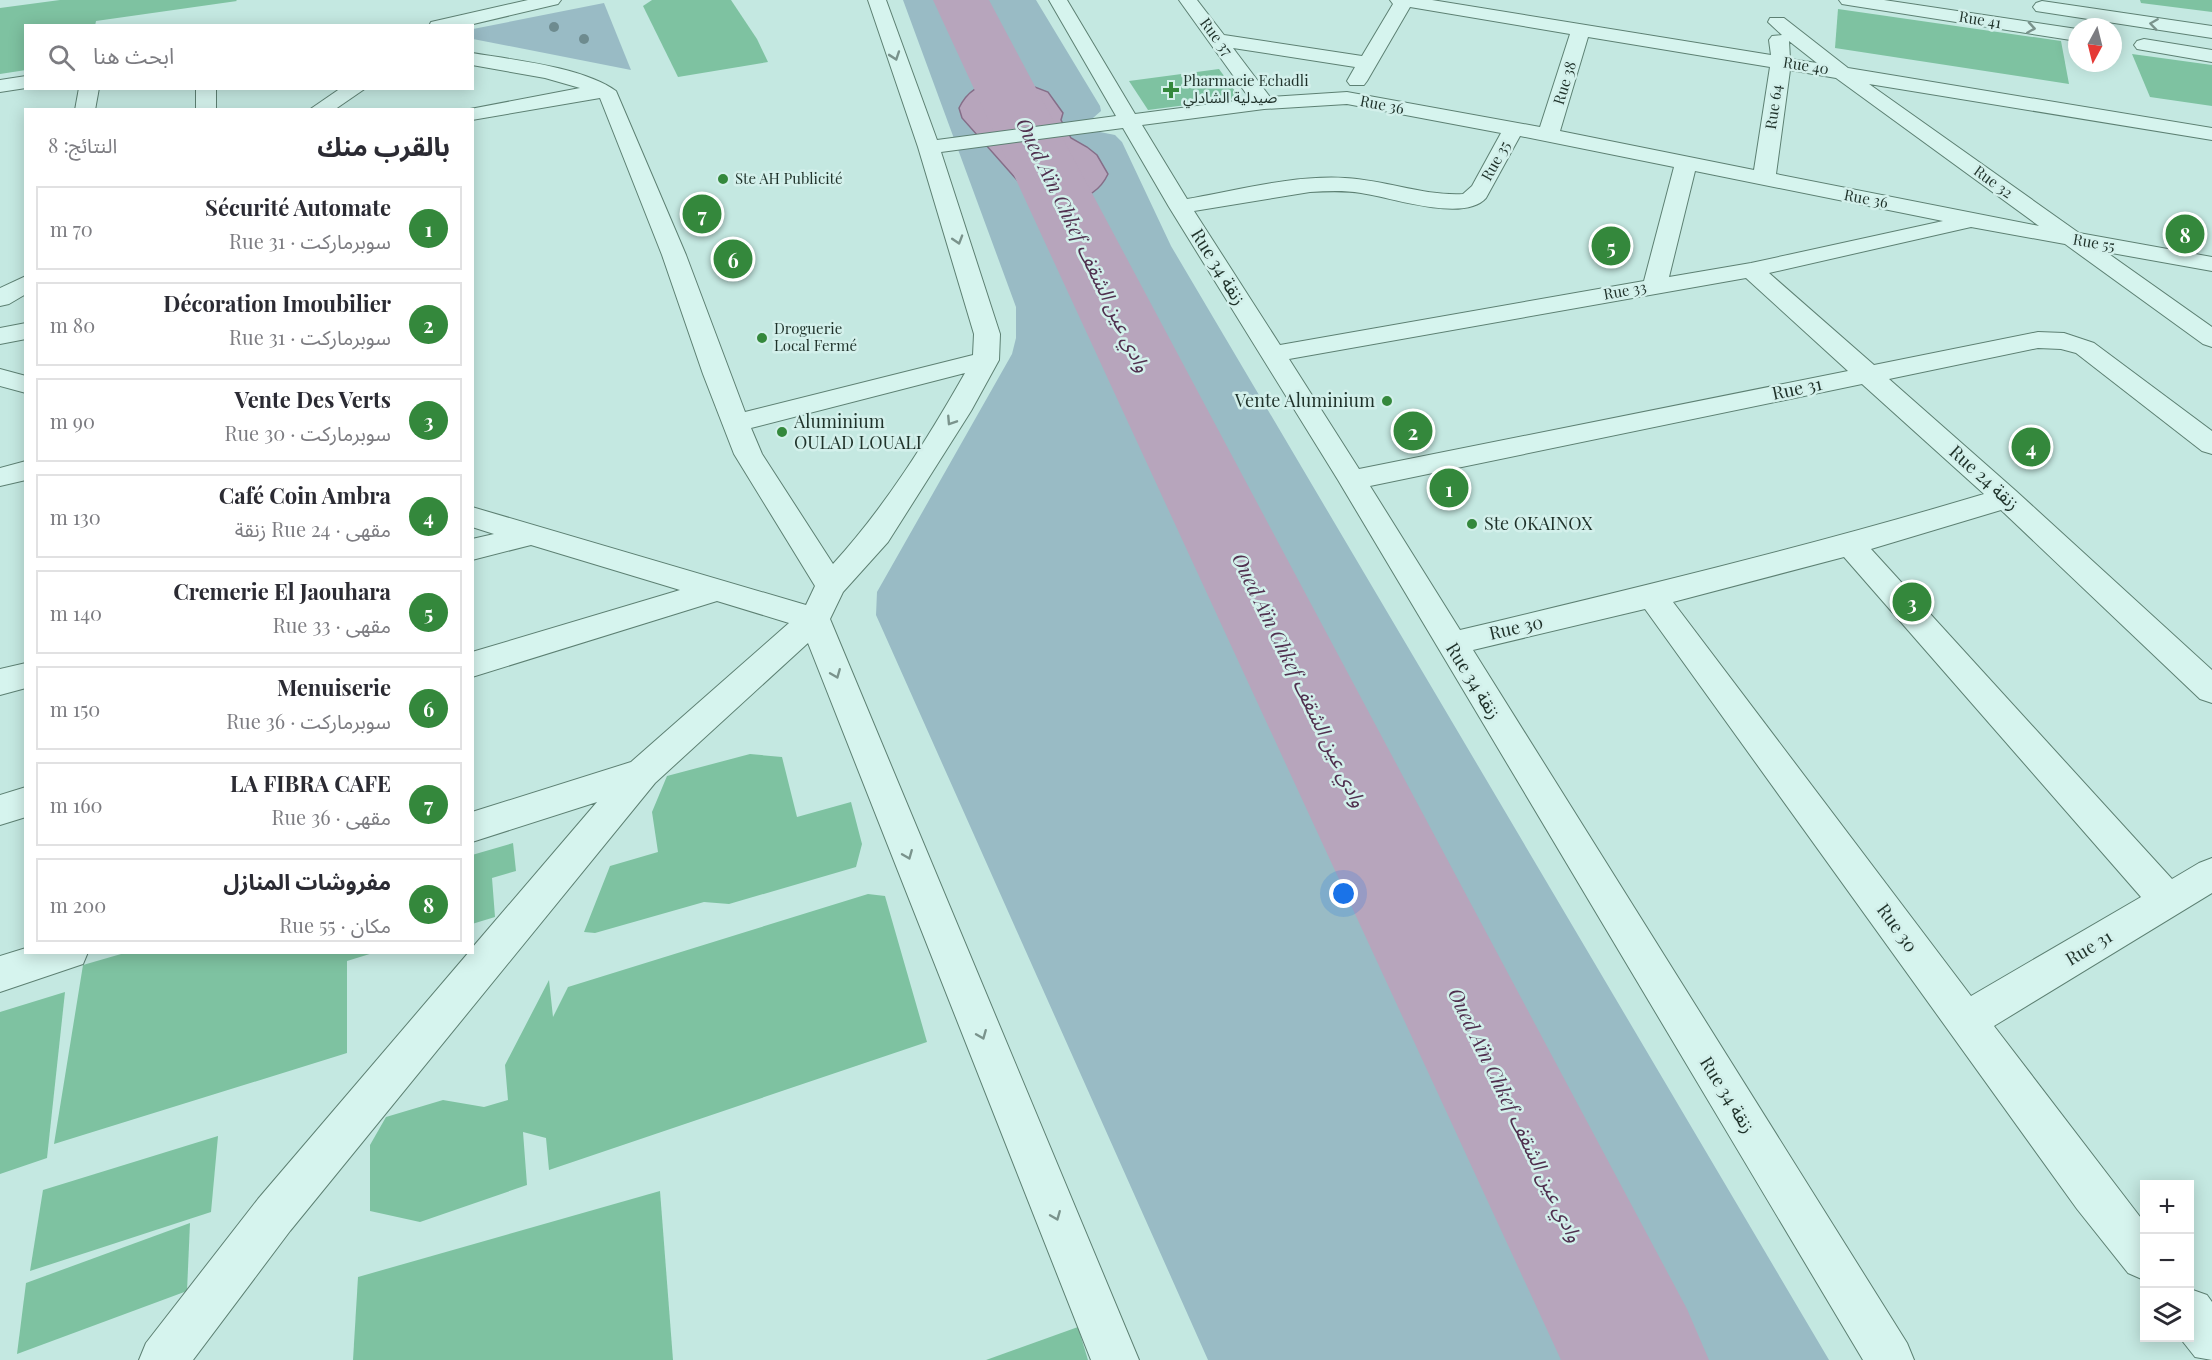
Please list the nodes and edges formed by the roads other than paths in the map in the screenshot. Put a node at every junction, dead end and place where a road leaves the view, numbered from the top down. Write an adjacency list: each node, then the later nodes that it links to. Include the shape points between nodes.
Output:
1 (552, 0): 10 (street)
2 (877, 0): 37 (street, one-way to 37)
3 (1058, 0): 33 (street, Rue 34 زنقة)
4 (1188, 0): 14 (street, Rue 37)
5 (1401, 0): 11 (street, Rue 40); 19 (street)
6 (1782, 0): 9 (street, Rue 64)
7 (1848, 0): 13 (street, Rue 41, one-way to 13)
8 (2028, 5): 12 (street, one-way to 8)
9 (1777, 22): 18 (street, Rue 64); 20 (street, Rue 32)
10 (447, 24)
11 (1581, 30): 18 (street, Rue 40); 36 (street, Rue 38)
12 (2212, 32)
13 (2068, 34)
14 (1219, 40): 19 (street); 28 (street, Rue 37)
15 (2124, 42): 16 (street)
16 (2212, 56)
17 (474, 59): 23 (street)
18 (1781, 62): 20 (street, Rue 40); 39 (street, Rue 64)
19 (1367, 63): 27 (street)
20 (1839, 71): 35 (street, Rue 40); 42 (street, Rue 32)
21 (24, 82): 22 (street)
22 (0, 86)
23 (604, 89): 32 (street); 56 (street, via 674,255)
24 (89, 90): 29 (street)
25 (206, 90): 30 (street)
26 (353, 90): 31 (street)
27 (1347, 98): 28 (street, Rue 36); 34 (street, Rue 36)
28 (1264, 103): 33 (street, Rue 36)
29 (85, 108)
30 (206, 108)
31 (322, 108)
32 (474, 114)
33 (1129, 122): 37 (street, Rue 36); 40 (street, Rue 34 زنقة)
34 (1513, 130): 36 (street, Rue 36); 40 (street, Rue 35, via 1479,192 1466,201 1446,202 1331,184)
35 (2212, 134)
36 (1548, 135): 38 (street, Rue 36)
37 (929, 147): 52 (street, one-way to 52, via 987,334)
38 (1686, 164): 39 (street, Rue 36); 46 (street)
39 (1764, 178): 41 (street, Rue 36)
40 (1179, 207): 51 (street, Rue 34 زنقة)
41 (1976, 221): 42 (street, Rue 55); 44 (street, Rue 33)
42 (2075, 240): 43 (street, Rue 55); 50 (street, Rue 32)
43 (2212, 264)
44 (1751, 270): 46 (street, Rue 33); 53 (street, Rue 24 زنقة)
45 (24, 284): 47 (street)
46 (1655, 286): 51 (street, Rue 33)
47 (0, 299)
48 (24, 331): 49 (street)
49 (0, 336)
50 (2212, 339)
51 (1273, 354): 60 (street, Rue 34 زنقة)
52 (986, 360): 56 (street); 68 (street, one-way to 68, via 877,535)
53 (1869, 374): 57 (street, Rue 31, via 2038,340 2064,341 2097,356); 60 (street, Rue 31); 61 (street, Rue 24 زنقة)
54 (0, 377): 55 (street)
55 (24, 384)
56 (735, 423): 68 (street)
57 (2212, 445)
58 (24, 471): 59 (street)
59 (0, 477)
60 (1352, 480): 69 (street, Rue 34 زنقة)
61 (2006, 498): 64 (street, Rue 30); 73 (street, Rue 24 زنقة)
62 (474, 519): 63 (street)
63 (530, 535): 65 (street); 66 (street)
64 (1850, 545): 67 (street, Rue 30); 79 (street)
65 (474, 549)
66 (717, 590): 68 (street); 70 (street)
67 (1652, 596): 69 (street, Rue 30); 82 (street, Rue 30)
68 (822, 603): 74 (street); 87 (street, one-way to 87)
69 (1450, 644): 88 (street, Rue 34 زنقة)
70 (474, 664)
71 (24, 676): 72 (street)
72 (0, 682)
73 (2212, 690)
74 (643, 774): 77 (street); 86 (street, via 274,1215)
75 (24, 803): 76 (street)
76 (0, 810)
77 (474, 826)
78 (2212, 874): 79 (street, Rue 31)
79 (2168, 901): 82 (street, Rue 31)
80 (63, 954): 81 (street)
81 (0, 974)
82 (1966, 1022): 83 (street, Rue 30)
83 (2140, 1251)
84 (2194, 1317): 85 (street)
85 (2212, 1340)
86 (163, 1360)
87 (1115, 1360)
88 (1890, 1360)

